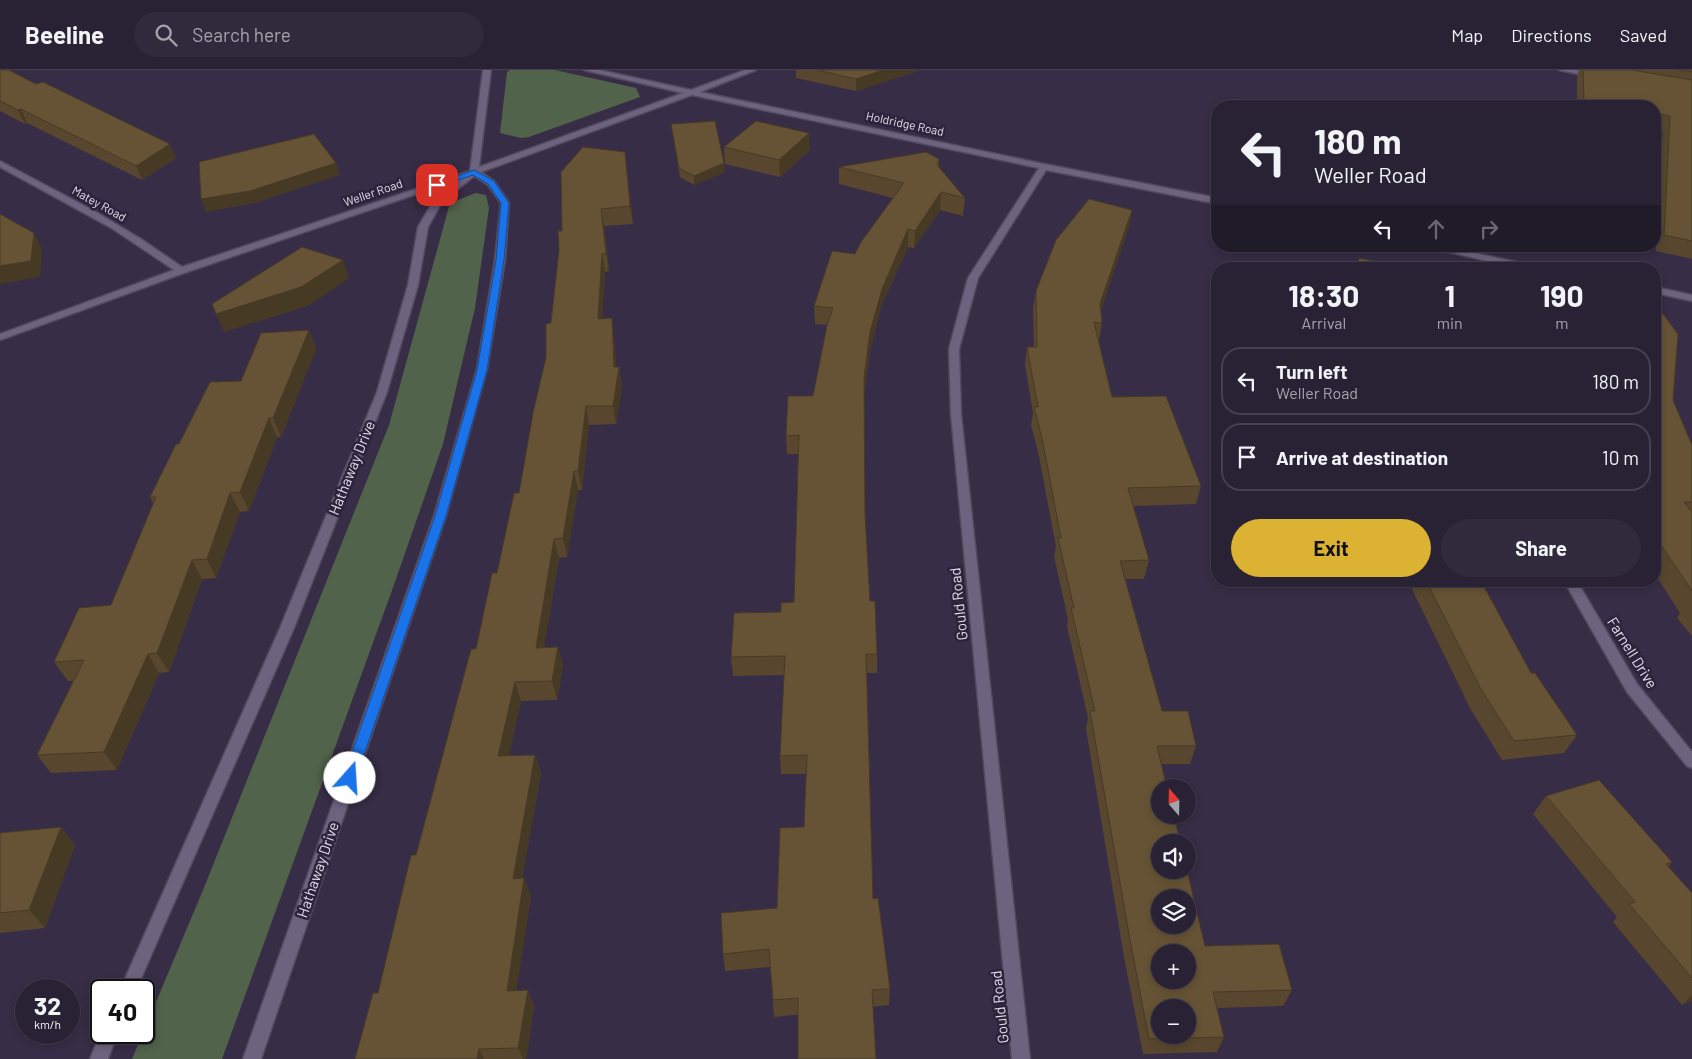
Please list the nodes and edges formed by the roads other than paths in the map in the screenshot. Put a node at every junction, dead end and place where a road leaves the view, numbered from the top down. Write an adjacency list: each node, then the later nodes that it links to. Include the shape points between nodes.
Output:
1 (487, 70): 9 (street)
2 (588, 70): 6 (street, Holdridge Road)
3 (752, 70): 6 (street, Weller Road)
4 (1563, 70): 5 (street)
5 (1600, 76)
6 (693, 91): 8 (street, Holdridge Road); 9 (street, Weller Road)
7 (0, 164): 13 (street, Matey Road, via 113,226)
8 (1044, 167): 10 (street, Holdridge Road); 23 (street, Gould Road, via 973,278 954,348 956,414)
9 (474, 172): 13 (street, Weller Road); 19 (street, Hathaway Drive, via 438,200 423,228 413,285 384,384 354,464 287,628); 22 (street, Hathaway Drive, via 491,182 505,203 500,260 482,370 440,516)
10 (1211, 200)
11 (1455, 252): 12 (street)
12 (1499, 262)
13 (181, 271): 16 (street, Weller Road)
14 (1661, 291): 15 (street)
15 (1692, 298)
16 (0, 336)
17 (1573, 587): 18 (street, Farnell Drive, via 1632,688)
18 (1692, 762)
19 (133, 979)
20 (105, 1044): 21 (street)
21 (99, 1059)
22 (252, 1059)
23 (1022, 1059)

